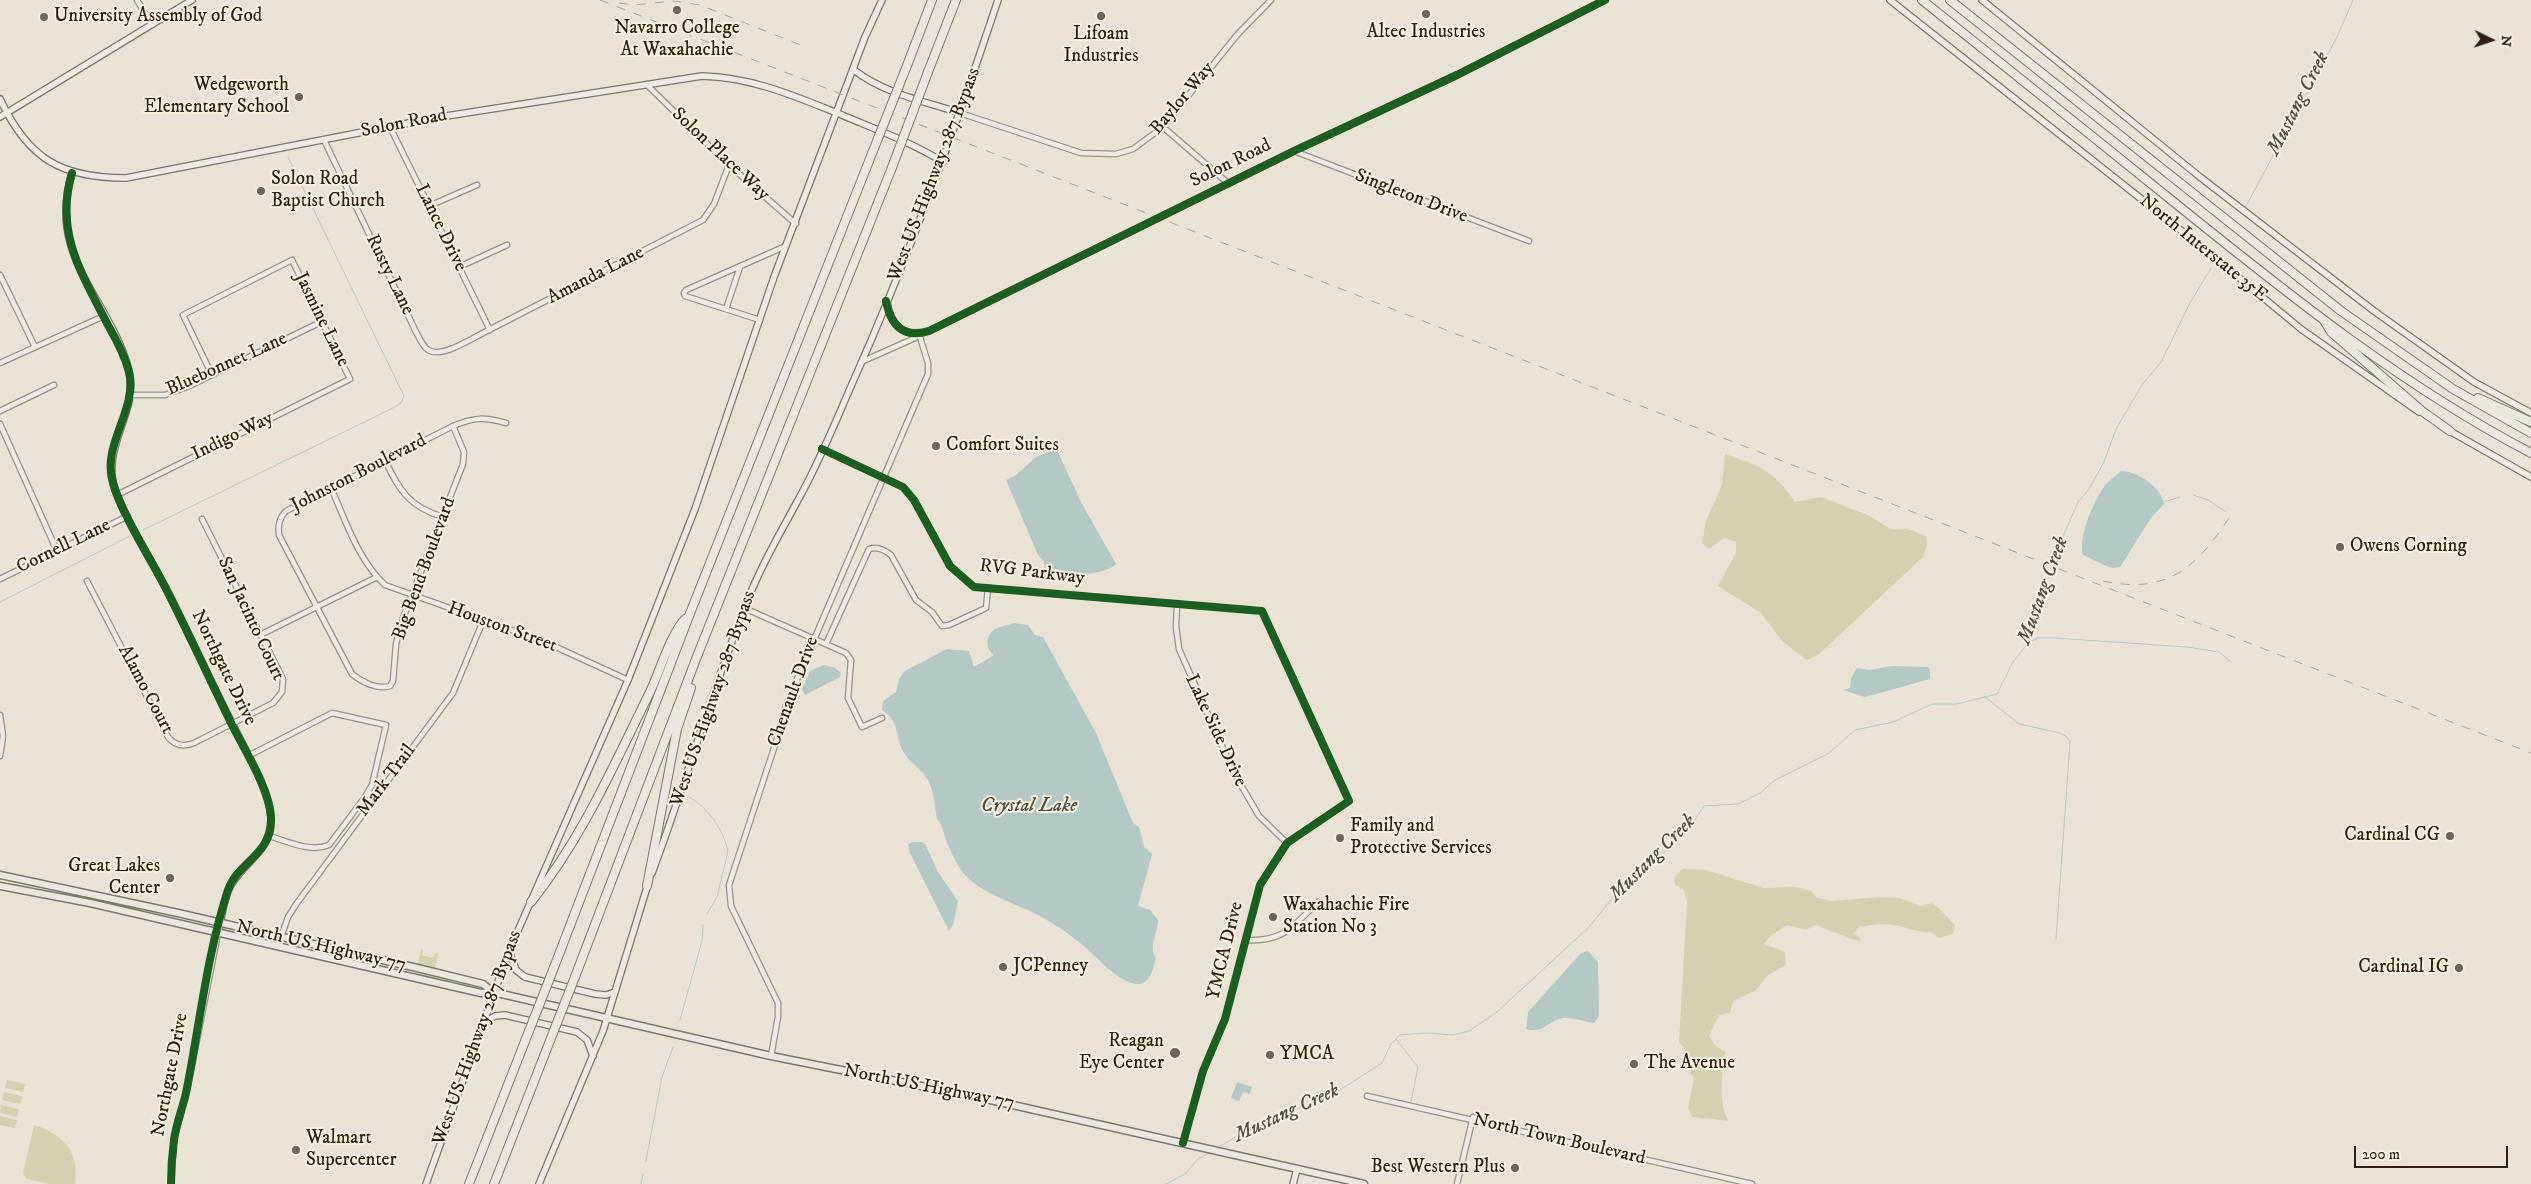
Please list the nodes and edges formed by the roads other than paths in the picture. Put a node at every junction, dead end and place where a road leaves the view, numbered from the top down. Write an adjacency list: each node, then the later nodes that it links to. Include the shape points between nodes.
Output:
1 (137, 0): 13 (street)
2 (192, 0): 13 (main road)
3 (882, 0): 14 (main road, West US Highway 287 Bypass)
4 (932, 0): 82 (highway, bridge)
5 (956, 0): 87 (highway, bridge)
6 (998, 0): 17 (main road, West US Highway 287 Bypass)
7 (1271, 0): 22 (street, Baylor Way, via 1237,35)
8 (1605, 0): 24 (main road, Solon Road, via 1457,75)
9 (1890, 0): 61 (main road, North Interstate 35E, via 2301,329 2368,378)
10 (1922, 0): 41 (highway, via 2254,267)
11 (1950, 0): 48 (highway, via 2340,311)
12 (1982, 0): 56 (main road, via 2200,177 2374,311 2474,382)
13 (152, 26): 18 (main road)
14 (854, 70): 17 (main road, via 865,78 929,105); 19 (main road, West US Highway 287 Bypass)
15 (646, 84): 19 (main road, Solon Road, via 702,76 720,77 767,86); 21 (main road, Solon Road); 26 (street, Solon Place Way)
16 (0, 99): 18 (main road, Solon Road)
17 (960, 113): 22 (street, Baylor Way, via 1081,153 1098,155 1133,149); 25 (main road, West US Highway 287 Bypass)
18 (7, 114): 20 (main road); 27 (main road, Solon Road, via 36,152)
19 (837, 114): 25 (main road, Solon Road, via 916,145); 31 (main road, West US Highway 287 Bypass)
20 (0, 117)
21 (390, 127): 23 (main road, Solon Road); 30 (street, Lance Drive)
22 (1163, 127): 28 (street)
23 (324, 140): 27 (main road, Solon Road, via 126,178); 47 (street, Rusty Lane, via 416,332 426,349)
24 (1294, 151): 28 (main road, Solon Road); 32 (street, Singleton Drive)
25 (943, 162): 38 (main road, West US Highway 287 Bypass)
26 (729, 165): 31 (street, Solon Place Way); 44 (street, Amanda Lane, via 714,204 703,220)
27 (72, 173): 40 (main road, Northgate Drive, via 66,197 70,245)
28 (1229, 184): 45 (main road, Solon Road)
29 (477, 185): 30 (street)
30 (429, 206): 35 (street, Lance Drive)
31 (796, 224): 34 (main road, West US Highway 287 Bypass)
32 (1529, 241)
33 (507, 245): 35 (street)
34 (786, 246): 36 (street); 42 (main road, West US Highway 287 Bypass)
35 (459, 267): 44 (street, Lance Drive)
36 (740, 267): 39 (street); 39 (street, via 684,293)
37 (0, 275): 46 (street)
38 (886, 302): 45 (main road, via 895,324 911,334); 49 (main road, West US Highway 287 Bypass)
39 (726, 309): 42 (street)
40 (104, 316): 46 (street); 54 (main road, Northgate Drive, via 129,372)
41 (2321, 316): 61 (highway, via 2330,332); 64 (highway, via 2398,374 2473,422)
42 (760, 320): 88 (main road, West US Highway 287 Bypass, via 695,508)
43 (321, 322): 51 (street, Bluebonnet Lane); 51 (street, Jasmine Lane, via 292,260 183,315); 52 (street, Jasmine Lane)
44 (490, 330): 47 (street, Amanda Lane, via 446,351)
45 (919, 334): 49 (street); 67 (street, Chenault Drive, via 928,374)
46 (35, 346): 50 (street)
47 (432, 352)
48 (2400, 354): 57 (highway, via 2494,407); 62 (highway, via 2453,389)
49 (862, 362): 63 (main road, West US Highway 287 Bypass)
50 (0, 363)
51 (212, 375): 54 (street, Bluebonnet Lane, via 165,395)
52 (350, 379): 69 (street, Indigo Way)
53 (54, 385): 55 (street)
54 (131, 395): 69 (main road, Northgate Drive, via 112,458 112,479)
55 (0, 411)
56 (2531, 413)
57 (2531, 422)
58 (506, 423): 60 (street, Johnston Boulevard, via 485,417)
59 (0, 424): 73 (street)
60 (453, 426): 65 (street, Johnston Boulevard); 71 (street, Big Bend Boulevard, via 464,452 463,464)
61 (2450, 431): 66 (main road, North Interstate 35E)
62 (2531, 433)
63 (822, 449): 67 (street, RVG Parkway); 81 (main road, West US Highway 287 Bypass)
64 (2531, 453)
65 (386, 460): 68 (street, Johnston Boulevard); 71 (street, via 397,486 414,504)
66 (2531, 477)
67 (884, 478): 77 (street, RVG Parkway, via 904,487 914,500 950,566 974,587); 85 (street, Chenault Drive)
68 (331, 488): 74 (street); 80 (street, Johnston Boulevard, via 286,511 279,520 279,535)
69 (117, 495): 70 (main road, Northgate Drive)
70 (128, 516): 73 (street, Cornell Lane); 91 (main road, Northgate Drive)
71 (442, 518): 78 (street, Big Bend Boulevard)
72 (202, 519): 84 (street, San Jacinto Court)
73 (57, 550): 75 (street, Cornell Lane)
74 (376, 577): 78 (street, Houston Street); 80 (street)
75 (0, 579)
76 (87, 581): 91 (street, Alamo Court, via 172,741 187,746)
77 (988, 588): 79 (street, RVG Parkway); 86 (street, via 986,608 949,626 942,626 932,612 916,600 891,555 876,548 869,549)
78 (412, 595): 80 (street, Big Bend Boulevard, via 396,644 393,681 386,687 361,682 352,674); 83 (street, Houston Street)
79 (1176, 604): 94 (street, RVG Parkway, via 1262,611); 96 (street, Lake Side Drive, via 1179,650 1234,773 1260,816)
80 (316, 607): 84 (street)
81 (744, 608): 85 (street); 99 (main road, West US Highway 287 Bypass)
82 (689, 616): 100 (highway, via 682,622 588,815); 121 (highway, bridge)
83 (483, 621): 88 (street, Houston Street, via 545,642); 104 (street, Mark Trail, via 453,693 319,872 288,917)
84 (260, 635): 91 (street, San Jacinto Court, via 283,679 282,692 273,703)
85 (813, 638): 86 (street); 114 (street, Chenault Drive, via 786,705 729,885 731,906 778,1003)
86 (826, 644): 90 (street, via 850,656 848,698 862,727)
87 (700, 650): 99 (highway, via 697,670 677,729); 122 (highway, bridge)
88 (628, 680): 100 (main road, West US Highway 287 Bypass)
89 (0, 715): 92 (street, via 3,736)
90 (882, 718)
91 (232, 724): 93 (main road, Northgate Drive)
92 (0, 756)
93 (248, 756): 95 (main road, Northgate Drive, via 269,807); 95 (street, via 332,714 386,725 372,785 328,845 320,849)
94 (1349, 801): 96 (street, YMCA Drive)
95 (269, 836): 102 (main road, Northgate Drive, via 261,851 231,884)
96 (1287, 843): 105 (street, YMCA Drive, via 1260,885)
97 (0, 875): 102 (main road, North US Highway 77)
98 (0, 886): 103 (main road, North US Highway 77)
99 (647, 886): 110 (main road, West US Highway 287 Bypass)
100 (531, 902): 107 (main road, West US Highway 287 Bypass)
101 (1318, 902): 105 (street, via 1279,936 1270,940)
102 (220, 924): 103 (main road, Northgate Drive); 104 (main road, North US Highway 77)
103 (218, 933): 108 (main road, North US Highway 77); 119 (street, Northgate Drive, via 174,1139)
104 (281, 937): 106 (main road, North US Highway 77)
105 (1246, 940): 117 (street, YMCA Drive, via 1225,1019 1202,1071)
106 (325, 947): 108 (main road); 109 (main road, North US Highway 77, via 483,984)
107 (508, 951): 109 (main road, West US Highway 287 Bypass); 110 (main road, via 516,970 525,977 603,996)
108 (321, 957): 109 (main road, North US Highway 77, via 481,993)
109 (493, 992): 111 (main road, North US Highway 77); 112 (main road, West US Highway 287 Bypass)
110 (615, 992): 111 (main road, West US Highway 287 Bypass)
111 (606, 1018): 113 (main road, West US Highway 287 Bypass); 114 (main road, North US Highway 77)
112 (484, 1025): 113 (main road, via 491,1017 500,1015 578,1032 587,1040); 120 (main road, West US Highway 287 Bypass, via 468,1059)
113 (593, 1056): 123 (main road, West US Highway 287 Bypass)
114 (771, 1056): 117 (main road, North US Highway 77, via 986,1099)
115 (1366, 1096): 116 (street, North Town Boulevard)
116 (1472, 1119): 126 (street); 127 (street, North Town Boulevard)
117 (1186, 1144): 118 (main road, North US Highway 77)
118 (1297, 1169): 124 (main road); 125 (main road, North US Highway 77)
119 (172, 1184)
120 (426, 1184)
121 (469, 1184)
122 (494, 1184)
123 (538, 1184)
124 (1293, 1184)
125 (1364, 1184)
126 (1457, 1184)
127 (1752, 1184)

